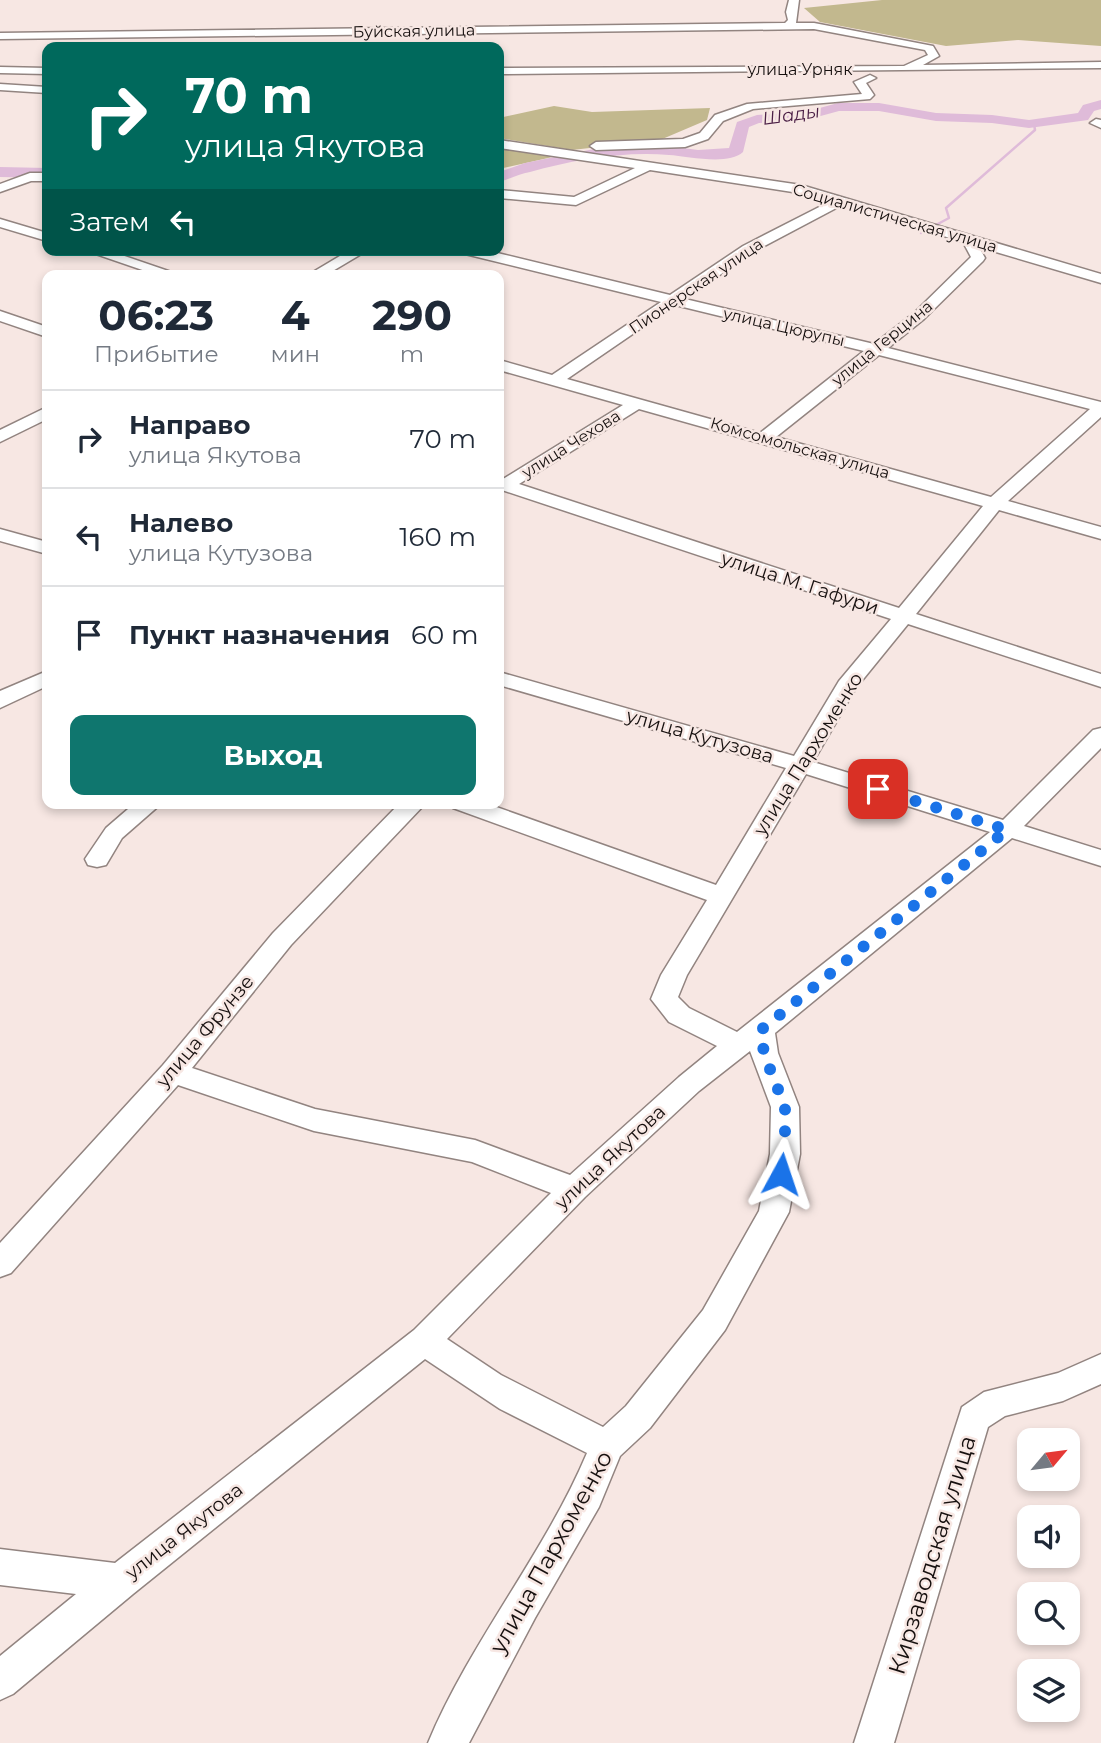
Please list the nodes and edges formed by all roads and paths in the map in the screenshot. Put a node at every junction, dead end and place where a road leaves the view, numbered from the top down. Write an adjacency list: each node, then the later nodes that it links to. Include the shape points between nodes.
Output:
1 (794, 0): 2 (street, via 793,20)
2 (787, 27): 3 (street, Буйская улица); 7 (street, Буйская улица, via 814,26 929,48 934,56)
3 (223, 34): 4 (street, Буйская улица); 5 (street)
4 (0, 36)
5 (218, 42)
6 (1101, 65): 7 (street, улица Урняк)
7 (906, 69): 10 (street, улица Урняк)
8 (0, 70): 9 (street)
9 (42, 71)
10 (504, 71)
11 (870, 78): 15 (street, via 860,82 866,97 751,106 719,118 704,136 685,143 595,146 553,142)
12 (0, 87): 13 (street)
13 (42, 90)
14 (504, 145): 15 (street, Социалистическая улица)
15 (539, 150): 16 (street, Социалистическая улица)
16 (649, 166): 19 (street, via 576,201); 20 (street, Социалистическая улица, via 801,189)
17 (42, 177): 18 (street)
18 (0, 188)
19 (504, 194)
20 (842, 200): 23 (street, Социалистическая улица); 30 (street, Пионерская улица, via 748,249)
21 (0, 223): 22 (street)
22 (42, 236)
23 (968, 238): 29 (street, Социалистическая улица); 33 (street, улица Герцина, via 978,258 919,316)
24 (110, 256): 27 (street)
25 (350, 256): 28 (street)
26 (490, 256): 30 (street, улица Цюрупы)
27 (156, 270)
28 (324, 270)
29 (1101, 279)
30 (674, 301): 33 (street, улица Цюрупы); 35 (street, Пионерская улица)
31 (0, 316): 32 (street)
32 (42, 330)
33 (875, 349): 37 (street, улица Цюрупы); 40 (street, улица Герцина)
34 (504, 366): 35 (street, Комсомольская улица)
35 (555, 380): 36 (street, Комсомольская улица)
36 (637, 403): 40 (street, Комсомольская улица); 41 (street, улица Чехова)
37 (1101, 408): 42 (street, улица Пархоменко)
38 (42, 415): 39 (street)
39 (0, 437)
40 (765, 437): 42 (street, Комсомольская улица)
41 (504, 489): 46 (street, улица М. Гафури)
42 (994, 504): 43 (street, Комсомольская улица); 46 (street, улица Пархоменко)
43 (1101, 533)
44 (0, 535): 45 (street)
45 (42, 547)
46 (901, 617): 48 (street, улица М. Гафури); 52 (street, улица Пархоменко, via 846,686)
47 (504, 679): 52 (street, улица Кутузова)
48 (1101, 681)
49 (42, 682): 50 (street, via 16,688)
50 (0, 702)
51 (1101, 735): 56 (street, улица Якутова)
52 (800, 765): 56 (street, улица Кутузова); 59 (street, улица Пархоменко)
53 (143, 809): 58 (street, via 114,833)
54 (408, 809): 61 (street, улица Фрунзе, via 282,939)
55 (477, 809): 59 (street)
56 (1007, 830): 57 (street, улица Кутузова); 60 (street, улица Якутова)
57 (1101, 858)
58 (97, 859)
59 (722, 895): 60 (street, улица Пархоменко, via 664,999 679,1015)
60 (749, 1038): 62 (street, улица Якутова, via 689,1084); 66 (street, улица Пархоменко, via 764,1054 785,1107 785,1154 774,1212 714,1320 638,1417)
61 (173, 1072): 62 (street, via 314,1120 475,1151); 63 (street, улица Фрунзе)
62 (574, 1189): 64 (street, улица Якутова)
63 (0, 1264)
64 (425, 1340): 66 (street, via 514,1401); 68 (street, улица Якутова)
65 (1101, 1368): 71 (street, Кирзаводская улица, via 1063,1386 996,1403 974,1418)
66 (607, 1446): 70 (street, улица Пархоменко, via 587,1495)
67 (0, 1567): 68 (street)
68 (120, 1581): 69 (street, улица Якутова)
69 (0, 1681)
70 (447, 1743)
71 (874, 1743)

